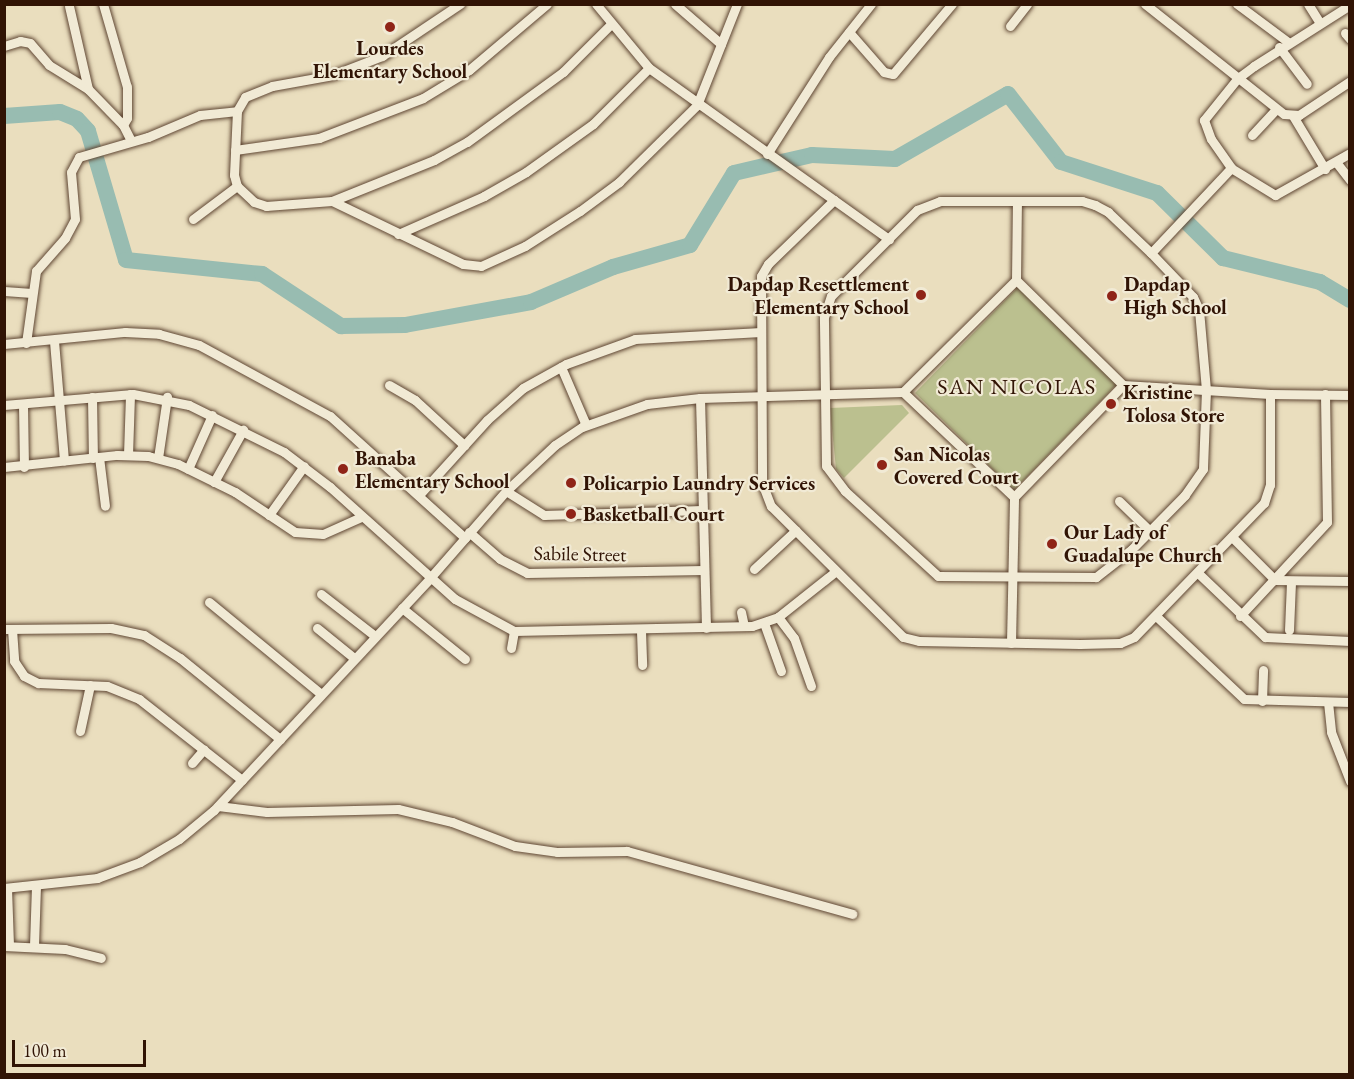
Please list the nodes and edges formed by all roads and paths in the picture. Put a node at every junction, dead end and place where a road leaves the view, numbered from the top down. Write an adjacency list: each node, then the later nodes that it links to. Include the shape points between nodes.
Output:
1 (103, 4): 32 (street, via 127,87 127,118)
2 (460, 4): 30 (street, via 430,28 382,56 333,75 272,86 244,97)
3 (547, 4): 35 (street, via 469,70 423,98 319,138)
4 (596, 4): 16 (street)
5 (675, 4): 20 (street)
6 (737, 4): 20 (street)
7 (870, 4): 18 (street)
8 (952, 4): 18 (street, via 893,74 884,72)
9 (1027, 4): 17 (street)
10 (1308, 4): 15 (street)
11 (1350, 5): 15 (street)
12 (69, 6): 27 (street)
13 (1240, 7): 19 (street)
14 (1151, 9): 24 (street)
15 (1320, 23): 19 (street)
16 (610, 25): 23 (street); 44 (street, via 563,72 467,142 426,164)
17 (1010, 26)
18 (849, 32): 37 (street)
19 (1288, 42): 22 (street)
20 (721, 44): 28 (street)
21 (4, 46): 27 (street, via 20,41 30,43 49,65)
22 (1279, 47): 24 (street); 25 (street)
23 (650, 68): 28 (street); 47 (street, via 593,124 526,172)
24 (1237, 79): 29 (street); 39 (street, via 1204,120 1211,139)
25 (1307, 84)
26 (1349, 84): 31 (street)
27 (88, 89): 32 (street)
28 (697, 105): 37 (street); 47 (street, via 619,182 580,211 491,263 463,264)
29 (1275, 110): 31 (street); 33 (street)
30 (237, 111): 34 (street, via 200,115); 35 (street)
31 (1293, 116): 40 (street)
32 (123, 125): 34 (street)
33 (1252, 135)
34 (131, 141): 52 (street, via 85,154 71,172 75,212 72,226 39,264)
35 (235, 150): 42 (street)
36 (1350, 153): 38 (street)
37 (770, 156): 43 (street)
38 (1336, 162): 40 (street); 41 (street)
39 (1231, 168): 40 (street, via 1275,195); 49 (street)
40 (1325, 169)
41 (1350, 180)
42 (237, 186): 44 (street, via 254,202 266,206); 46 (street)
43 (834, 200): 48 (street); 53 (street, via 762,272)
44 (332, 201): 47 (street)
45 (1017, 201): 48 (street, via 934,202 917,210); 49 (street, via 1095,205 1108,212); 50 (street)
46 (193, 219)
47 (398, 234)
48 (889, 239): 62 (street, via 840,285 829,302 824,317)
49 (1151, 253): 60 (street, via 1193,297 1199,310)
50 (1016, 280): 59 (street); 61 (street)
51 (4, 291): 52 (street)
52 (32, 293): 55 (street)
53 (761, 332): 57 (street, via 635,339); 69 (street)
54 (54, 341): 55 (street, Sabile Street); 71 (street); 88 (street, Sabile Street, via 125,332 159,333 199,345 330,416)
55 (26, 343): 56 (street, Sabile Street)
56 (4, 344)
57 (561, 367): 75 (street); 77 (street, via 524,388)
58 (388, 385): 77 (street, via 415,400)
59 (1123, 385): 60 (street); 89 (street)
60 (1206, 390): 64 (street); 96 (street, via 1203,469 1185,495)
61 (903, 392): 62 (street); 89 (street)
62 (823, 393): 69 (street); 104 (street, via 826,466 846,491 938,576)
63 (130, 394): 67 (street); 68 (street); 78 (street)
64 (1270, 394): 65 (street); 98 (street, via 1268,495)
65 (1325, 394): 66 (street); 105 (street, via 1327,522)
66 (1350, 395)
67 (92, 397): 71 (street); 79 (street)
68 (167, 397): 74 (street); 80 (street)
69 (761, 397): 70 (street); 95 (street, via 765,496)
70 (700, 398): 75 (street, via 647,404); 92 (street)
71 (58, 401): 72 (street); 81 (street)
72 (23, 404): 73 (street); 84 (street)
73 (4, 405)
74 (212, 415): 76 (street); 85 (street)
75 (586, 425): 87 (street, via 555,445)
76 (243, 430): 82 (street); 86 (street)
77 (464, 445): 88 (street)
78 (128, 455): 79 (street); 80 (street)
79 (96, 457): 81 (street); 91 (street)
80 (158, 458): 85 (street)
81 (64, 460): 84 (street)
82 (304, 466): 93 (street); 94 (street)
83 (4, 467): 84 (street)
84 (24, 467)
85 (188, 469): 86 (street)
86 (214, 482): 93 (street)
87 (506, 491): 92 (street, via 544,514); 97 (street)
88 (419, 495): 97 (street, Sabile Street)
89 (1014, 497): 104 (street)
90 (1119, 501): 96 (street)
91 (105, 506)
92 (702, 510): 100 (street)
93 (269, 515): 94 (street, via 295,532 313,536)
94 (361, 517): 103 (street)
95 (796, 530): 99 (street); 101 (street)
96 (1150, 531): 104 (street, via 1096,577)
97 (467, 535): 100 (street, Sabile Street, via 527,573); 103 (street)
98 (1232, 537): 102 (street); 105 (street)
99 (754, 569)
100 (704, 570): 118 (street)
101 (836, 571): 114 (street); 125 (street, via 896,632 911,640)
102 (1198, 573): 112 (street); 113 (street)
103 (430, 578): 110 (street); 121 (street, via 487,620)
104 (1010, 578): 125 (street)
105 (1275, 580): 107 (street); 113 (street)
106 (1350, 580): 107 (street)
107 (1291, 582): 120 (street)
108 (321, 594): 123 (street)
109 (209, 602): 134 (street)
110 (402, 608): 123 (street); 128 (street)
111 (741, 612): 116 (street)
112 (1156, 616): 125 (street, via 1134,637 1120,644); 135 (street, via 1236,694)
113 (1240, 616): 124 (street, via 1272,640)
114 (778, 617): 115 (street); 133 (street, via 794,638)
115 (764, 623): 116 (street); 131 (street)
116 (744, 626): 118 (street)
117 (317, 628): 127 (street)
118 (706, 628): 122 (street)
119 (8, 629): 132 (street, via 14,661 24,676 38,683); 139 (street, via 111,628 144,635 180,658)
120 (1289, 630)
121 (514, 631): 122 (street); 126 (street)
122 (640, 631): 129 (street)
123 (375, 636): 127 (street)
124 (1350, 641)
125 (1011, 643)
126 (511, 648)
127 (354, 658): 134 (street)
128 (465, 659)
129 (642, 665)
130 (1263, 670): 135 (street)
131 (781, 671)
132 (90, 685): 138 (street); 140 (street, via 107,686 139,699)
133 (811, 686)
134 (321, 694): 139 (street)
135 (1262, 701): 136 (street)
136 (1328, 702): 137 (street); 143 (street, via 1331,732)
137 (1350, 702)
138 (80, 731)
139 (280, 738): 142 (street)
140 (204, 749): 141 (street); 142 (street)
141 (192, 763)
142 (242, 780): 144 (street)
143 (1350, 781)
144 (218, 806): 145 (street, via 179,839 140,862 97,878); 147 (street, via 267,812 398,809 452,822 515,846 557,852 627,851)
145 (36, 887): 146 (street); 149 (street)
146 (6, 888): 148 (street)
147 (852, 914)
148 (7, 946): 149 (street)
149 (34, 946): 150 (street)
150 (101, 958)

